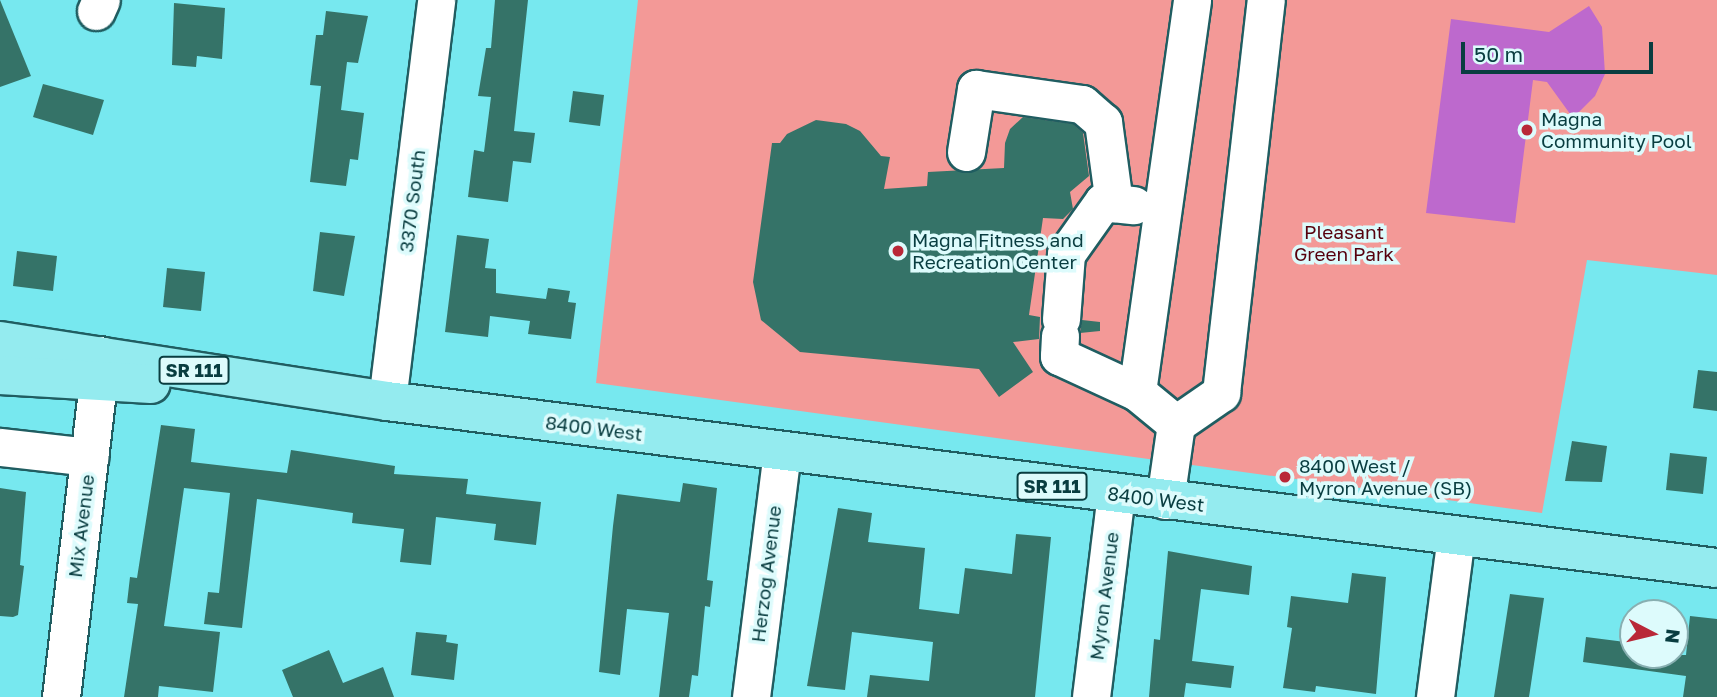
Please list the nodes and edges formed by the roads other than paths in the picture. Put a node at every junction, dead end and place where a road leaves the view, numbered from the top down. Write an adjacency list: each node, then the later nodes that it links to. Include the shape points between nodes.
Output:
1 (436, 0): 11 (street, 3370 South)
2 (1192, 0): 6 (street)
3 (1266, 0): 12 (street, via 1221,393)
4 (967, 152): 5 (street, via 976,89 1082,104 1103,122)
5 (1114, 203): 6 (street); 10 (street, via 1103,202 1066,254 1059,356)
6 (1163, 207): 10 (street)
7 (0, 341): 8 (main road, 8400 West / SR 111)
8 (100, 368): 9 (main road, 8400 West / SR 111); 11 (main road, 8400 West / SR 111); 15 (street, Mix Avenue)
9 (0, 375)
10 (1137, 392): 12 (street)
11 (387, 401): 14 (main road, 8400 West / SR 111)
12 (1175, 424): 17 (street)
13 (0, 447): 15 (street)
14 (782, 452): 16 (main road, 8400 West / SR 111); 21 (street, Herzog Avenue)
15 (89, 457): 20 (street, Mix Avenue)
16 (1116, 495): 17 (main road, 8400 West / SR 111); 22 (street, Myron Avenue)
17 (1165, 500): 18 (main road, 8400 West / SR 111)
18 (1455, 535): 19 (main road, 8400 West / SR 111); 23 (street)
19 (1717, 568)
20 (61, 697)
21 (751, 697)
22 (1091, 697)
23 (1435, 697)

